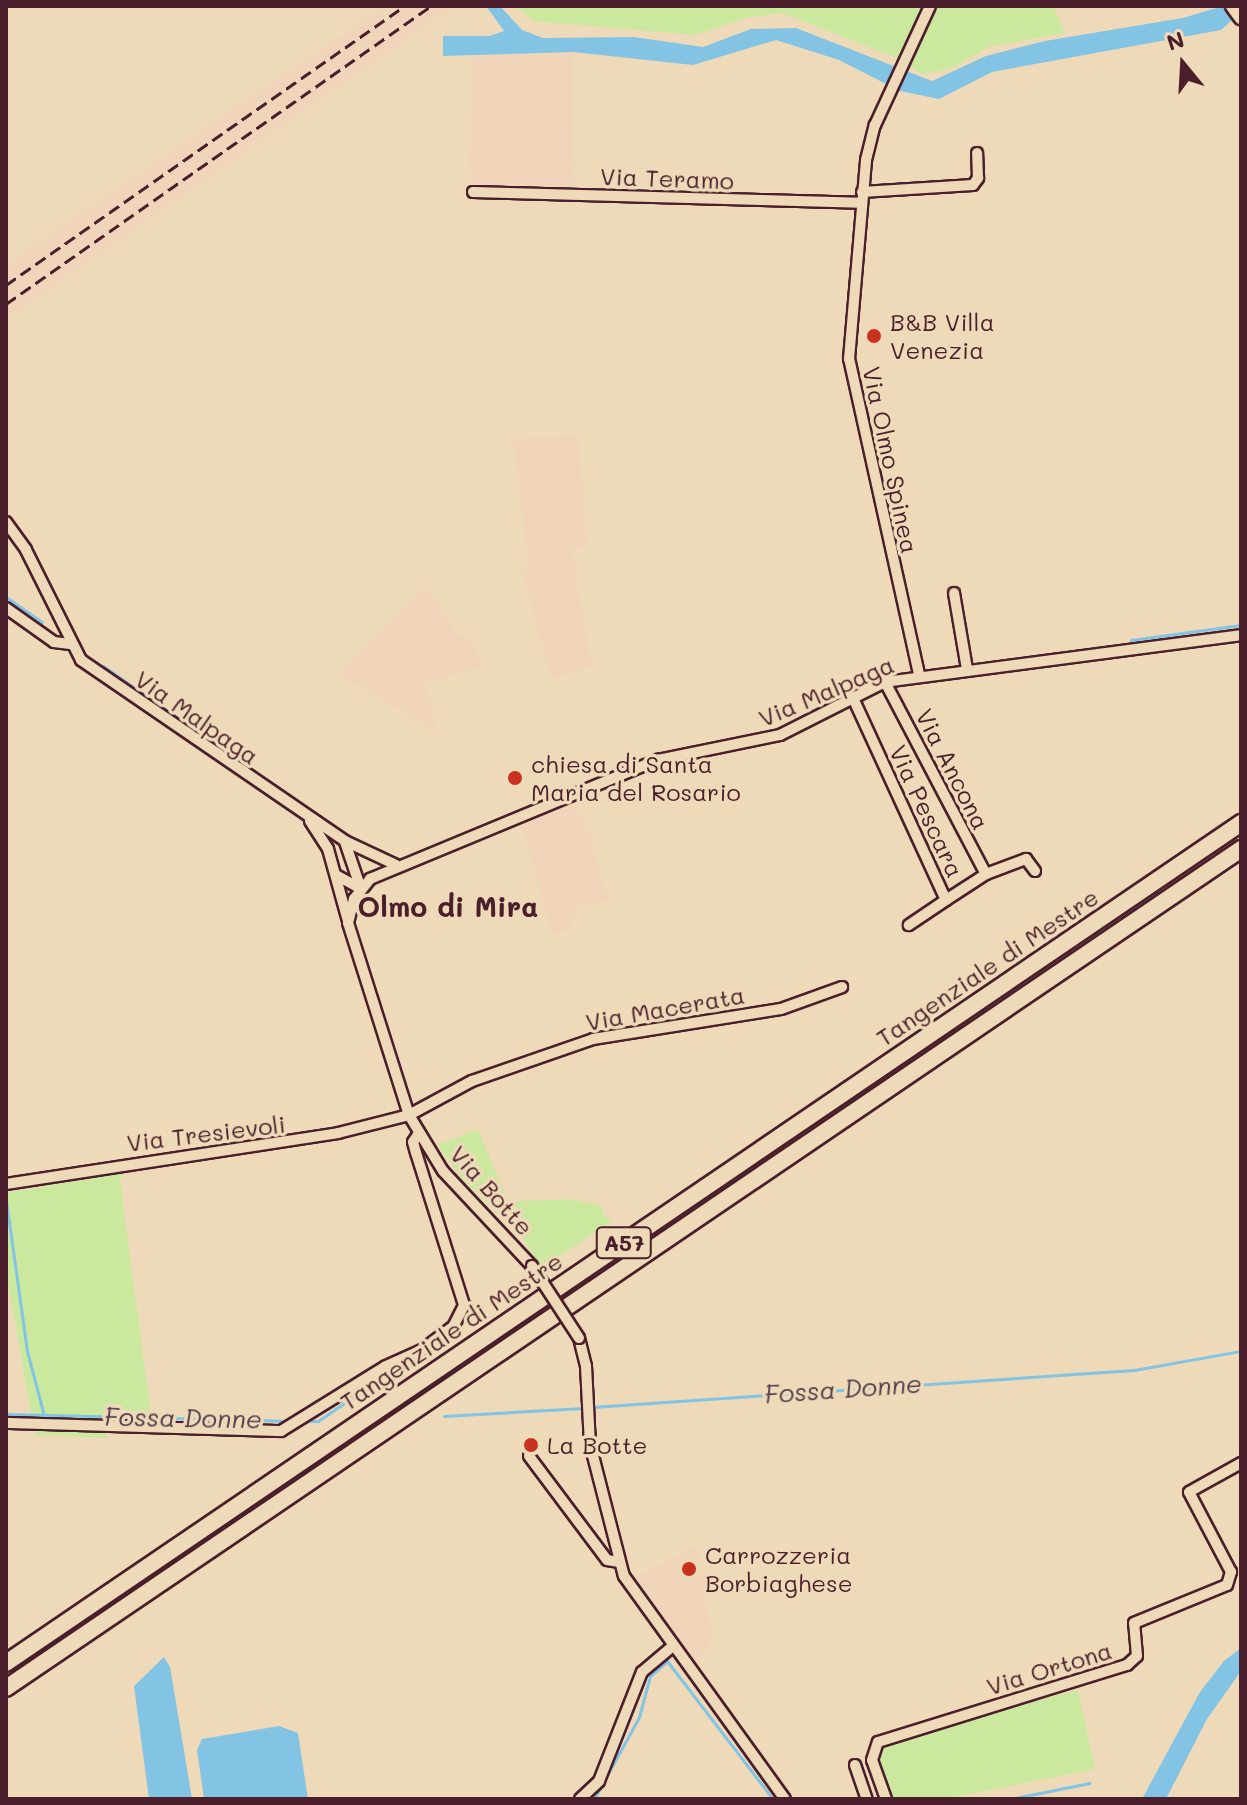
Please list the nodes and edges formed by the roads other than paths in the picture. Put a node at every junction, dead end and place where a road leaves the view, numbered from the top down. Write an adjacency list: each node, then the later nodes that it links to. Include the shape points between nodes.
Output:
1 (930, 6): 6 (street, Via Olmo Spinea, via 872,137)
2 (1233, 6): 3 (main road)
3 (1241, 17)
4 (977, 153): 6 (street, Via Teramo, via 978,178 973,185)
5 (473, 192): 6 (street, Via Teramo)
6 (861, 198): 13 (street, Via Olmo Spinea, via 849,374)
7 (6, 522): 11 (street, Via Malpaga, via 34,565)
8 (954, 593): 12 (street)
9 (6, 608): 11 (street, Via Malpaga, via 54,642)
10 (1241, 635): 12 (street, Via Malpaga)
11 (70, 644): 16 (street, Via Malpaga, via 81,660)
12 (967, 669): 13 (street, Via Malpaga)
13 (919, 674): 14 (street, Via Malpaga)
14 (885, 682): 15 (street, Via Malpaga); 23 (street, Via Ancona)
15 (853, 698): 20 (street, Via Malpaga, via 780,735 658,760); 25 (street, Via Pescara)
16 (307, 816): 18 (street, Via Malpaga); 22 (street, Via Malpaga, via 324,840)
17 (1241, 823): 37 (highway, Tangenziale di Mestre / A57)
18 (345, 841): 20 (street, Via Malpaga, via 374,859); 24 (street)
19 (1241, 849): 38 (highway, Tangenziale di Mestre / A57)
20 (398, 865): 24 (street, Via Malpaga)
21 (1035, 871): 23 (street, via 1026,859)
22 (334, 872): 24 (street, via 346,885); 26 (street, Via Malpaga)
23 (986, 874): 25 (street)
24 (361, 889): 26 (street)
25 (946, 900): 27 (street, Via Pescara)
26 (348, 923): 29 (street, Via Botte)
27 (909, 925)
28 (842, 987): 29 (street, Via Macerata, via 781,1009 593,1039 472,1081)
29 (409, 1115): 30 (street, Via Botte); 31 (street, Via Tresievoli, via 284,1143)
30 (419, 1133): 32 (street, via 413,1142 460,1282 461,1315 422,1350 281,1431); 35 (street, Via Botte, bridge, via 443,1171 532,1266 579,1338 586,1366 586,1409)
31 (6, 1184)
32 (6, 1423)
33 (529, 1456): 35 (street, Via Botte, via 607,1560)
34 (1241, 1463): 43 (street, Via Ortona, via 1189,1492 1231,1572 1227,1585 1134,1623 1137,1656 1127,1665 878,1742 872,1760)
35 (618, 1562): 36 (street, Via Botte)
36 (672, 1647): 40 (street, via 642,1672 599,1781); 41 (street, Via Botte)
37 (6, 1663)
38 (6, 1688)
39 (855, 1765): 42 (street)
40 (580, 1799)
41 (785, 1799)
42 (867, 1799)
43 (886, 1799)

